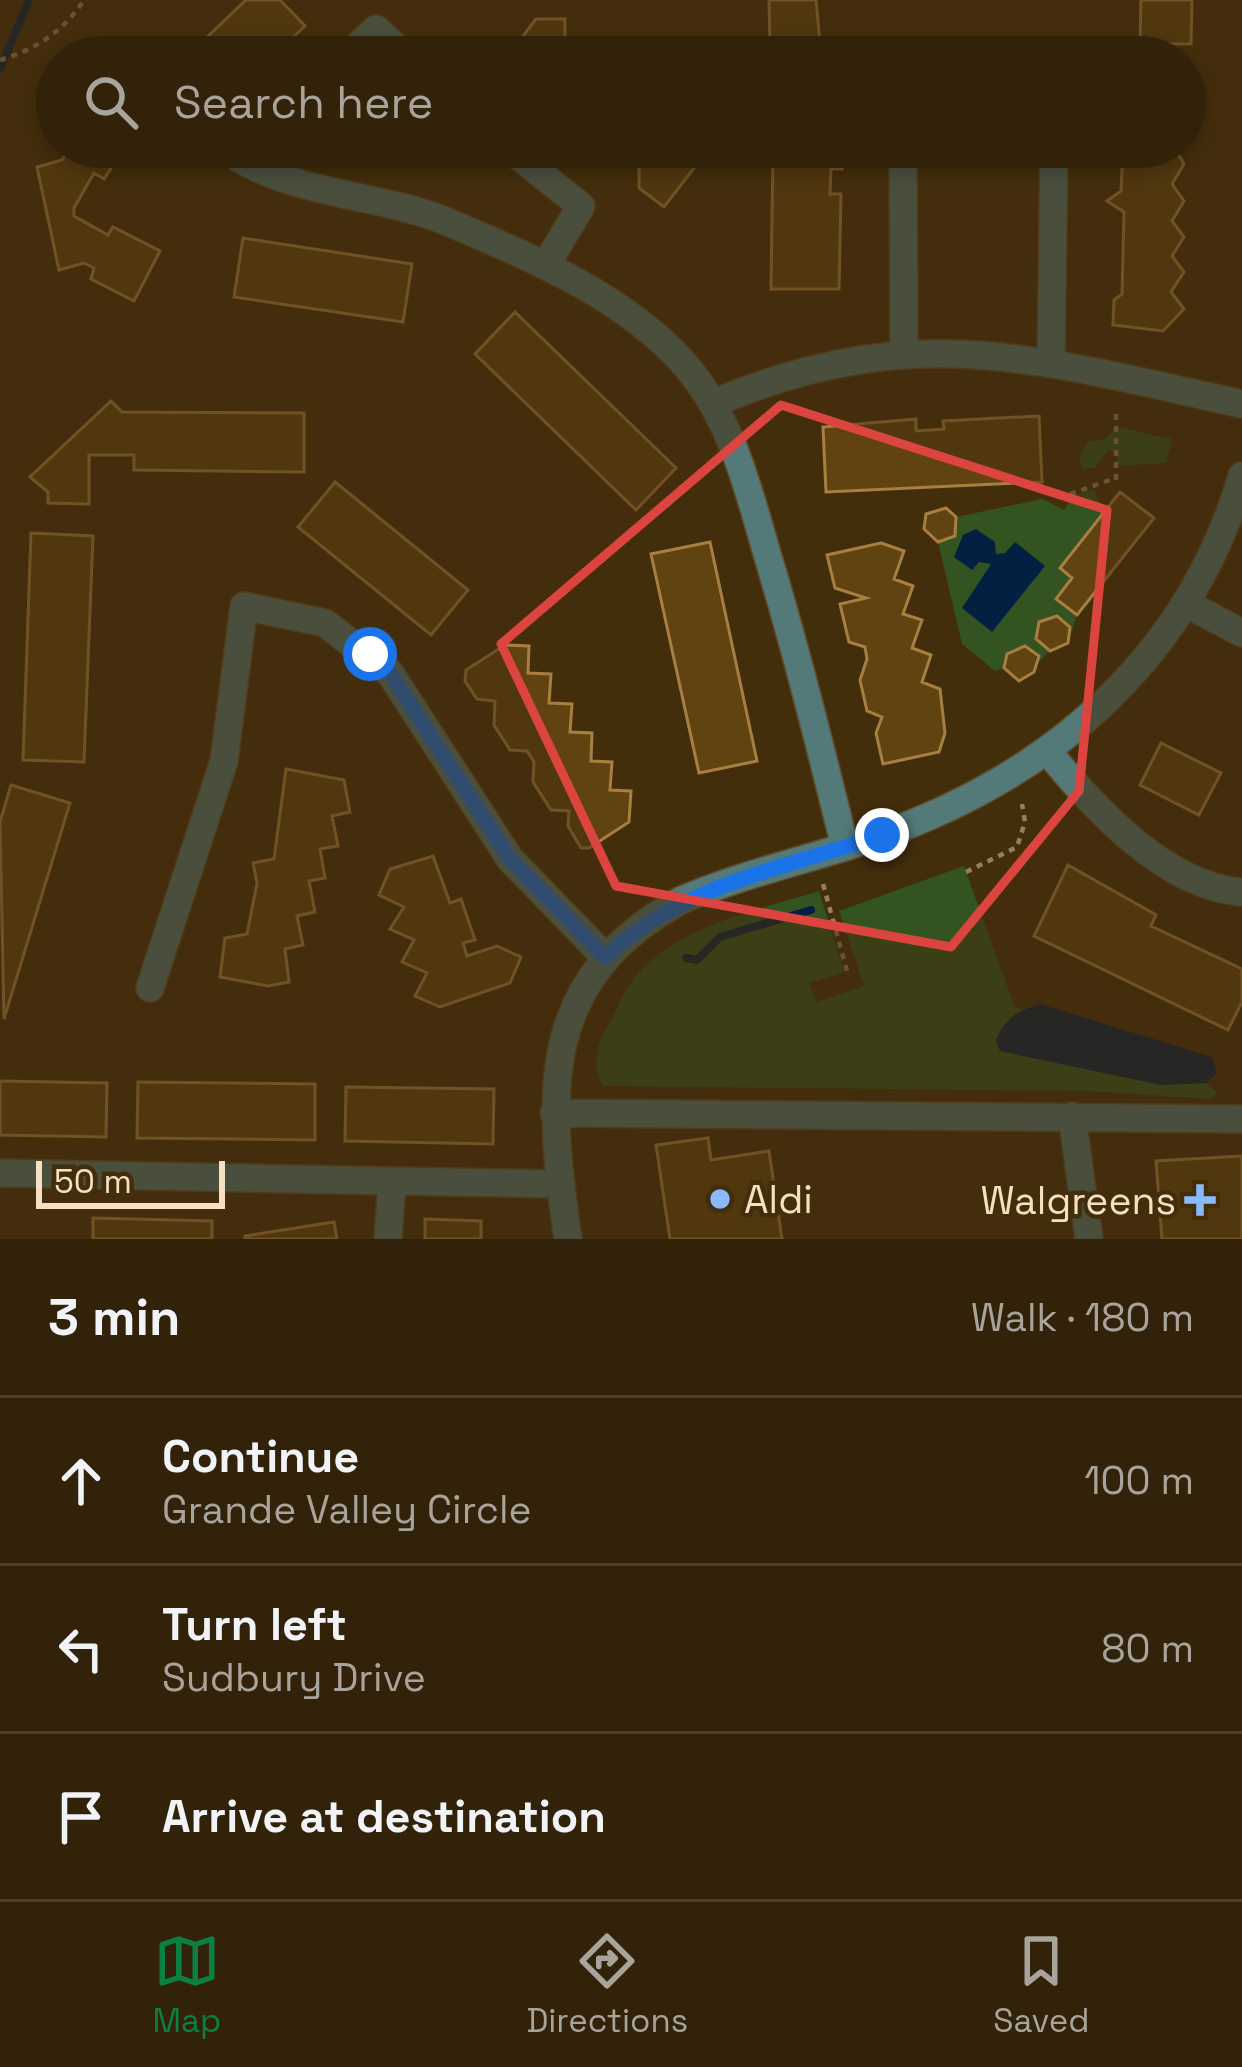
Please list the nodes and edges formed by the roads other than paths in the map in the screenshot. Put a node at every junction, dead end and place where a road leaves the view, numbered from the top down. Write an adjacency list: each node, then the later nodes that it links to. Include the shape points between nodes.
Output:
1 (256, 168): 5 (street, via 278,181 412,206)
2 (533, 168): 5 (street, via 581,206)
3 (903, 168): 6 (street)
4 (1054, 168): 7 (street)
5 (546, 265): 8 (street, via 638,323)
6 (904, 352): 7 (street); 8 (street, via 805,369)
7 (1051, 362): 9 (street)
8 (714, 403): 14 (street, via 787,620)
9 (1242, 404)
10 (1242, 476): 11 (street)
11 (1187, 604): 12 (street); 13 (street, via 1124,684)
12 (1242, 633)
13 (1049, 753): 14 (street, via 958,803); 15 (street, via 1107,823 1160,859)
14 (845, 848): 16 (street, via 682,900)
15 (1242, 892)
16 (605, 957): 17 (street, via 510,859 390,673 325,623 244,606 224,761); 18 (street, via 558,1049)
17 (150, 988)
18 (554, 1113): 19 (street); 23 (street)
19 (1072, 1116): 20 (street); 26 (street)
20 (1242, 1119)
21 (0, 1173): 22 (street)
22 (392, 1181): 23 (street); 24 (street)
23 (560, 1184): 25 (street)
24 (388, 1239)
25 (568, 1239)
26 (1089, 1239)

